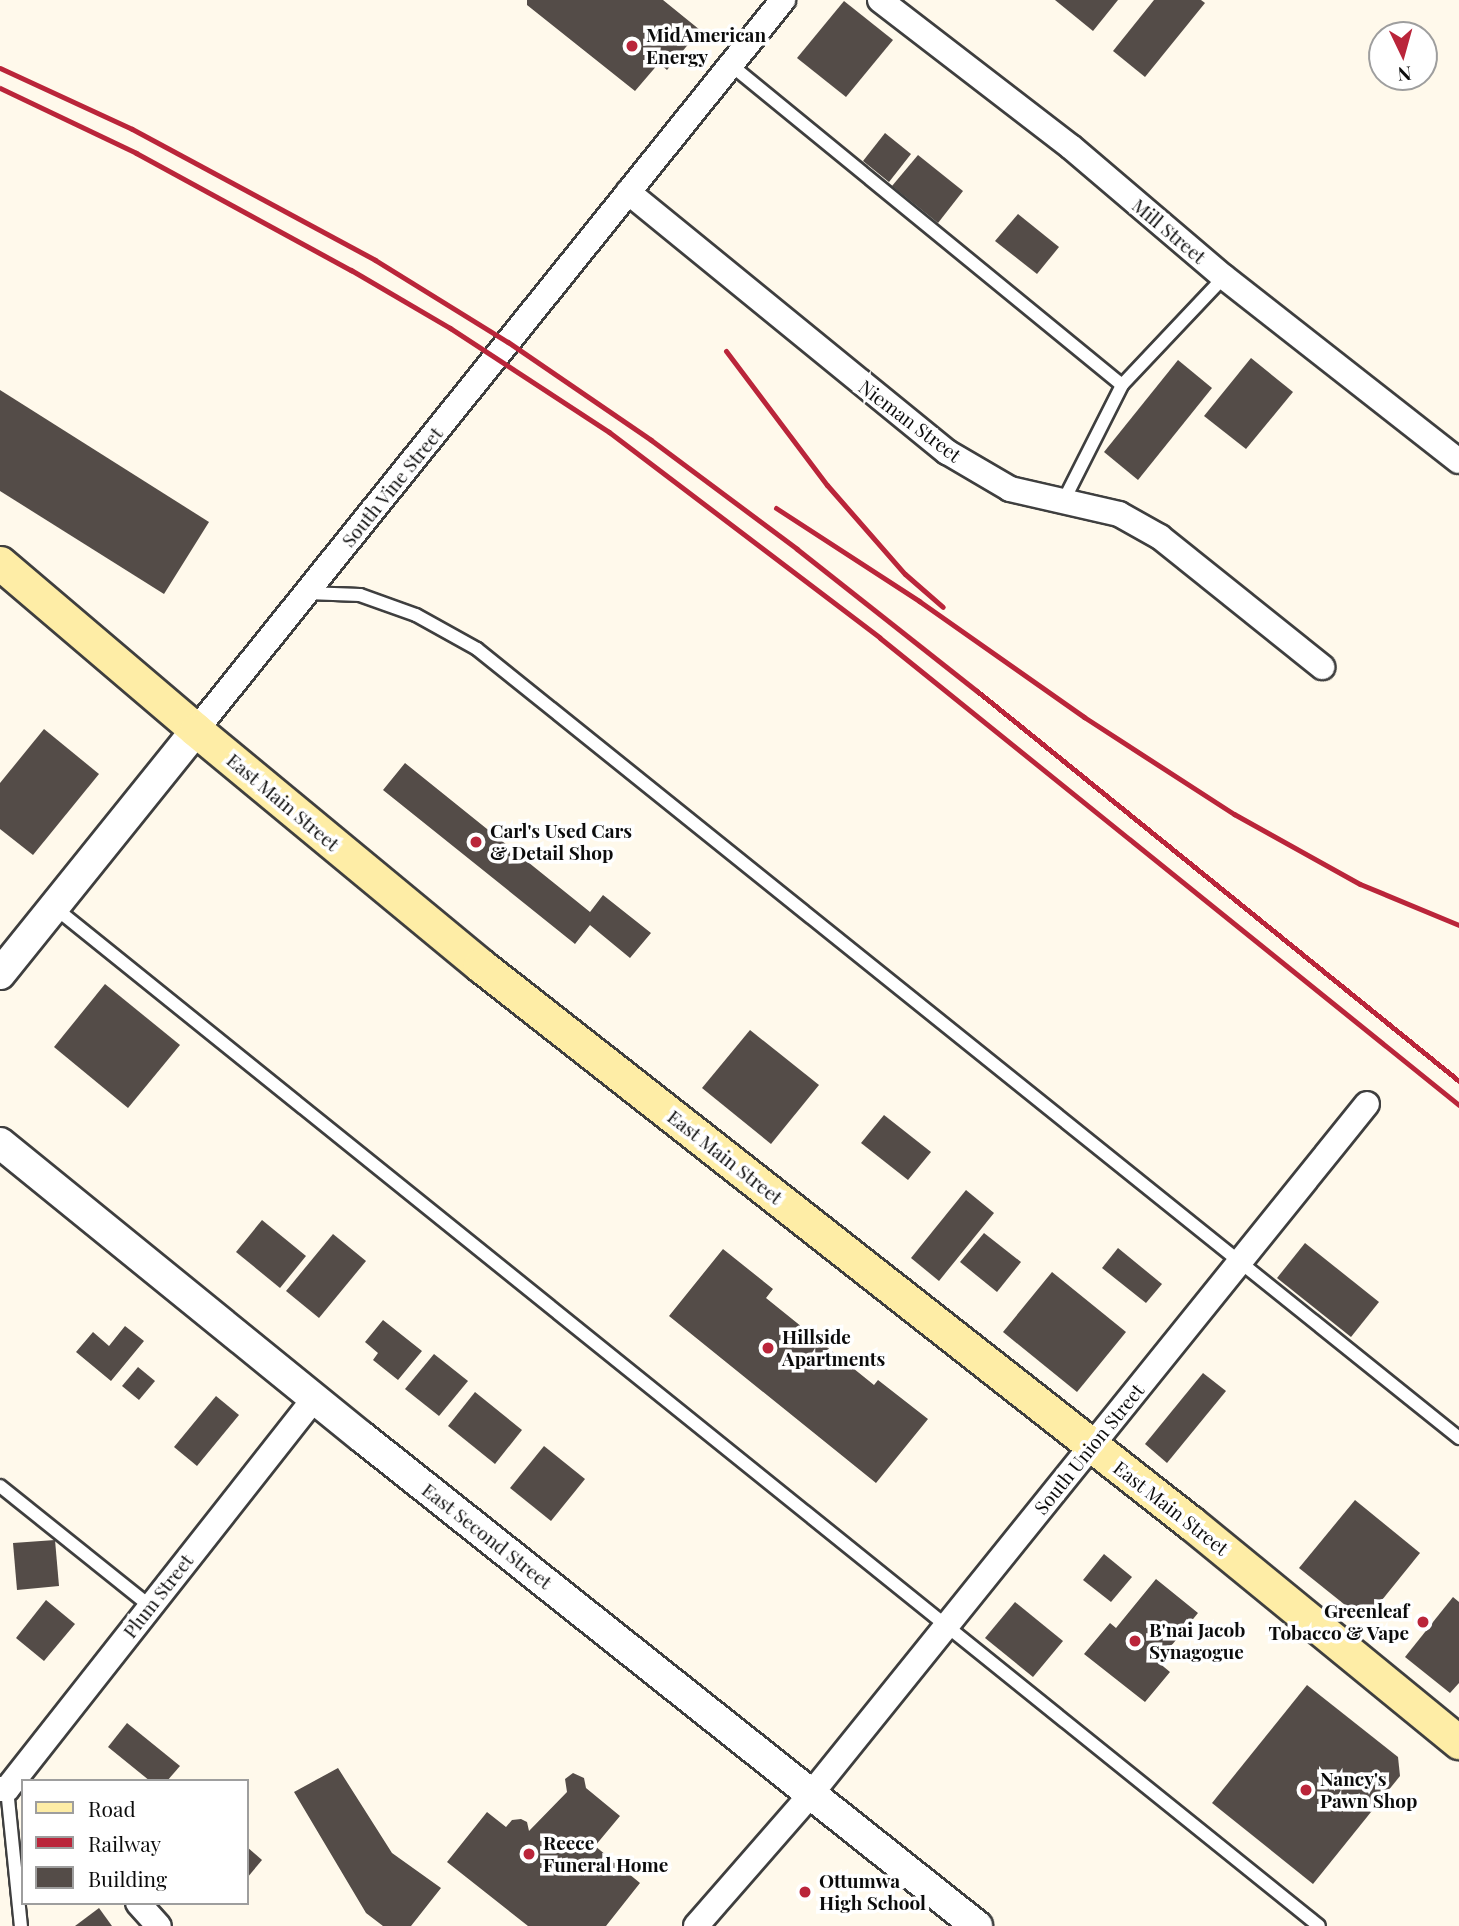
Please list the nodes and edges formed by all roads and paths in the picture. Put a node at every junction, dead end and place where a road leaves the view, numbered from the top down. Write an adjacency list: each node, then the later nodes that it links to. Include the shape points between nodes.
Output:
1 (783, 0): 3 (street, South Vine Street)
2 (880, 0): 5 (street, Mill Street, via 1071,147)
3 (731, 65): 4 (street, South Vine Street); 6 (lane)
4 (628, 192): 8 (street, Nieman Street, via 947,452 1010,489); 10 (street, South Vine Street)
5 (1224, 277): 6 (lane); 7 (street, Mill Street)
6 (1122, 385): 8 (lane)
7 (1459, 461)
8 (1063, 500): 11 (street, Nieman Street, via 1119,514 1160,537)
9 (0, 563): 12 (main road, East Main Street)
10 (306, 593): 12 (street, South Vine Street); 17 (lane, via 360,595 416,615 477,649)
11 (1322, 667)
12 (196, 730): 13 (street, South Vine Street); 20 (main road, East Main Street, via 480,965)
13 (54, 906): 14 (street, South Vine Street); 23 (lane)
14 (0, 974)
15 (1367, 1104): 17 (street, South Union Street)
16 (0, 1143): 18 (street, East Second Street)
17 (1241, 1261): 19 (lane); 20 (street, South Union Street)
18 (315, 1398): 22 (street, Plum Street); 26 (street, East Second Street)
19 (1459, 1438)
20 (1092, 1446): 23 (street, South Union Street); 24 (main road, East Main Street)
21 (0, 1486): 22 (lane)
22 (150, 1606): 25 (street, Plum Street)
23 (947, 1626): 26 (street, South Union Street); 32 (lane)
24 (1459, 1741)
25 (13, 1783): 28 (lane)
26 (811, 1794): 30 (street, South Union Street); 31 (street, East Second Street)
27 (140, 1905): 29 (street)
28 (22, 1926)
29 (159, 1926)
30 (696, 1926)
31 (976, 1926)
32 (1319, 1926)

